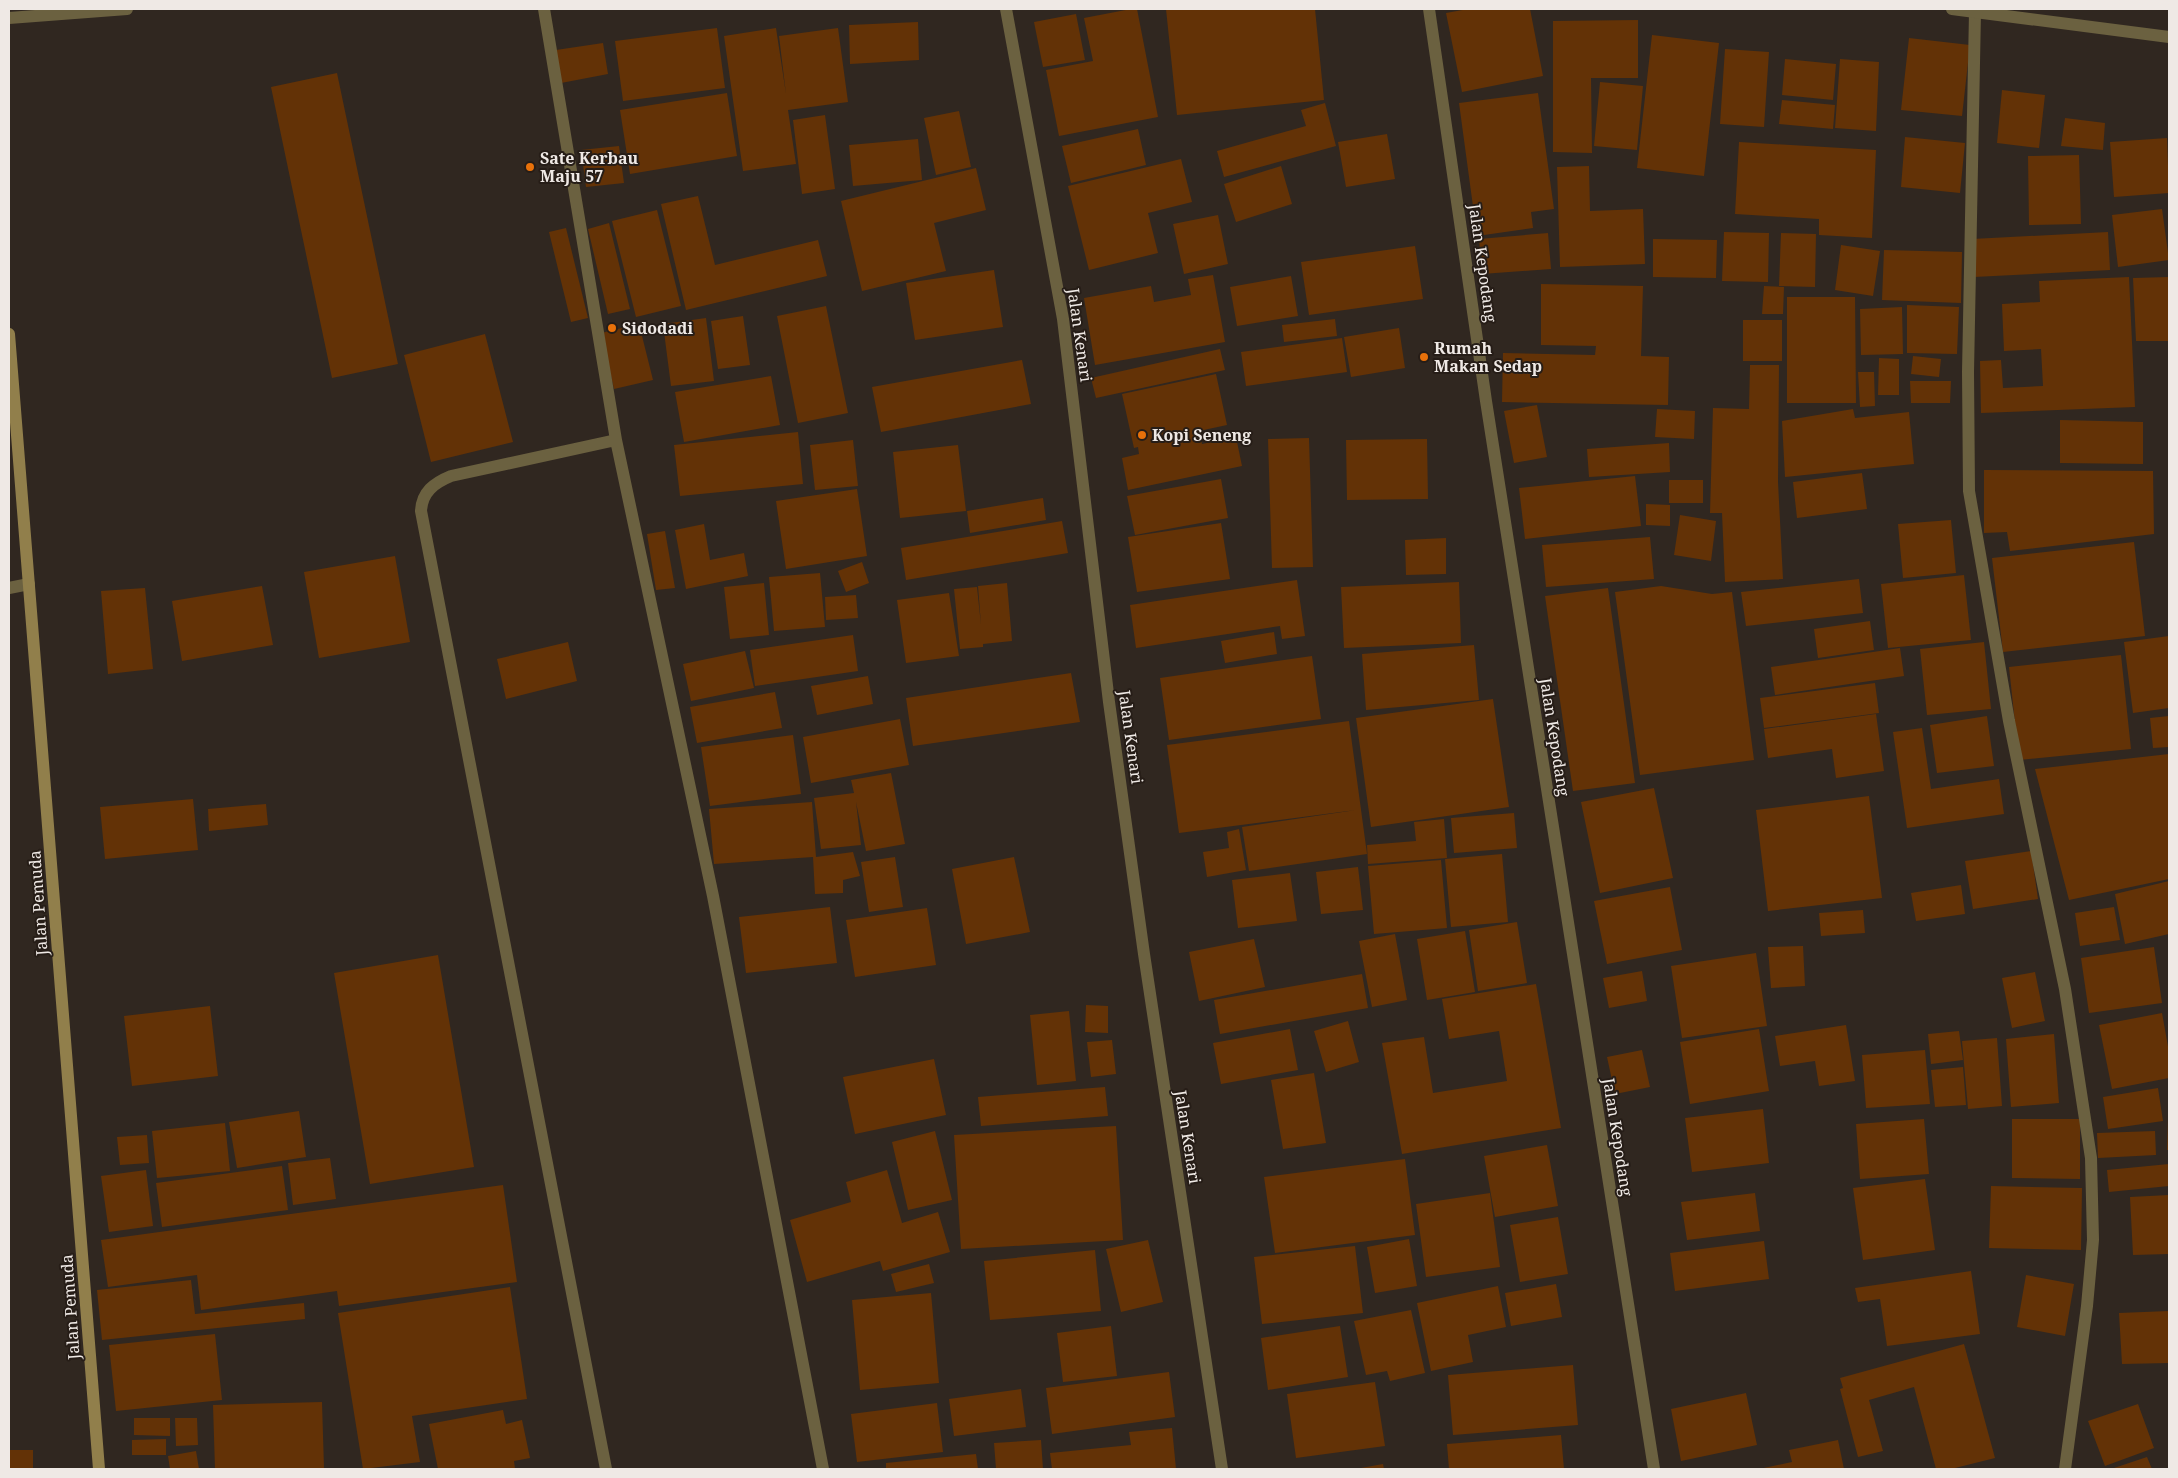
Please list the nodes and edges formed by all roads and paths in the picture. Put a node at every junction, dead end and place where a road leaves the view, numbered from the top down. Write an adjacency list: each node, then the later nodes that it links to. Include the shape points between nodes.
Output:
1 (127, 9): 7 (street)
2 (544, 9): 10 (street)
3 (1006, 9): 16 (street, Jalan Kenari, via 1063,319 1141,935)
4 (1430, 9): 17 (street, Jalan Kepodang, via 1486,400)
5 (1952, 9): 6 (street)
6 (1975, 12): 8 (street); 18 (street, via 1969,490 2007,712 2064,989 2091,1158 2092,1249)
7 (9, 18)
8 (2169, 37)
9 (9, 334): 11 (main road, Jalan Pemuda)
10 (616, 440): 14 (street, via 451,476 437,482 421,502); 15 (street, via 713,896)
11 (29, 584): 12 (street); 13 (main road, Jalan Pemuda)
12 (9, 588)
13 (99, 1469)
14 (606, 1469)
15 (823, 1469)
16 (1222, 1469)
17 (1654, 1469)
18 (2065, 1469)

